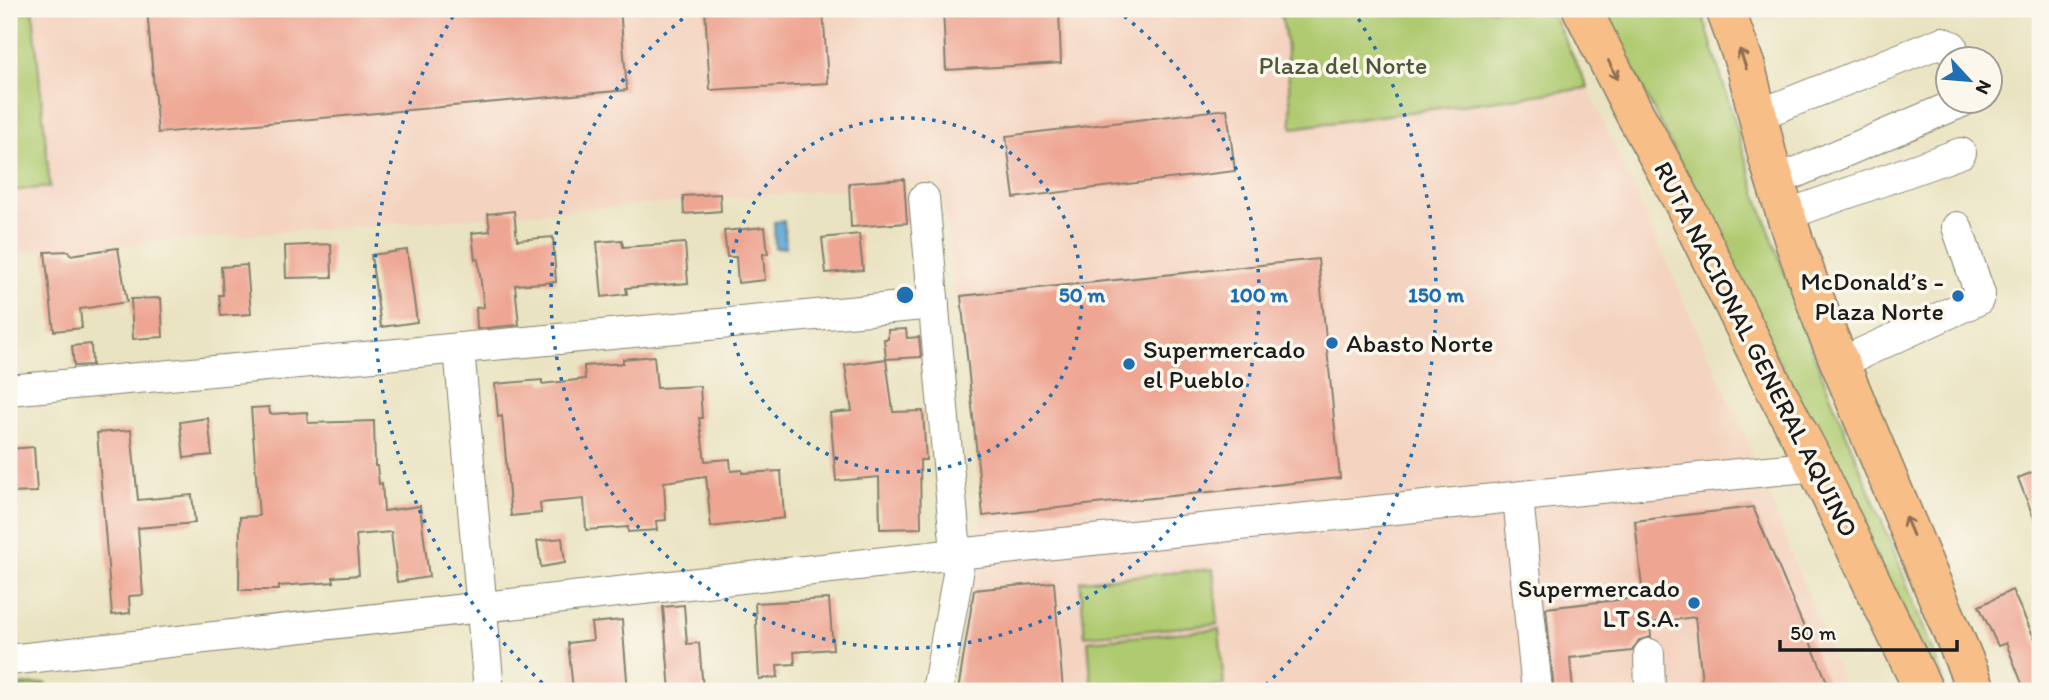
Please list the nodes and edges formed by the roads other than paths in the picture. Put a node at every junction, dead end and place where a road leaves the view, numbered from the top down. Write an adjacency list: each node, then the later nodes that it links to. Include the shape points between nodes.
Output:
1 (1582, 9): 14 (highway, RUTA NACIONAL GENERAL AQUINO, one-way to 14)
2 (1725, 9): 4 (highway, one-way to 2)
3 (1952, 46): 4 (street, via 1942,42)
4 (1758, 115): 8 (highway)
5 (1936, 116): 8 (street)
6 (1961, 153): 8 (street)
7 (924, 198): 10 (street)
8 (1781, 198): 12 (highway)
9 (1957, 227): 12 (street, via 1980,294 1978,300)
10 (934, 304): 11 (street); 16 (street)
11 (459, 348): 13 (street); 18 (street)
12 (1840, 363): 17 (highway, one-way to 12)
13 (9, 390)
14 (1816, 466): 15 (street); 20 (highway, RUTA NACIONAL GENERAL AQUINO)
15 (1518, 497): 16 (street); 24 (street)
16 (956, 554): 18 (street); 23 (street, via 958,574)
17 (1942, 606): 28 (highway, via 1940,635); 29 (highway)
18 (482, 607): 21 (street); 22 (street)
19 (1650, 653): 25 (street)
20 (1907, 654): 26 (street, via 1904,670); 27 (highway, RUTA NACIONAL GENERAL AQUINO)
21 (9, 660)
22 (489, 691)
23 (937, 691)
24 (1537, 691)
25 (1650, 691)
26 (1910, 691)
27 (1924, 691)
28 (1954, 691)
29 (1977, 691)

